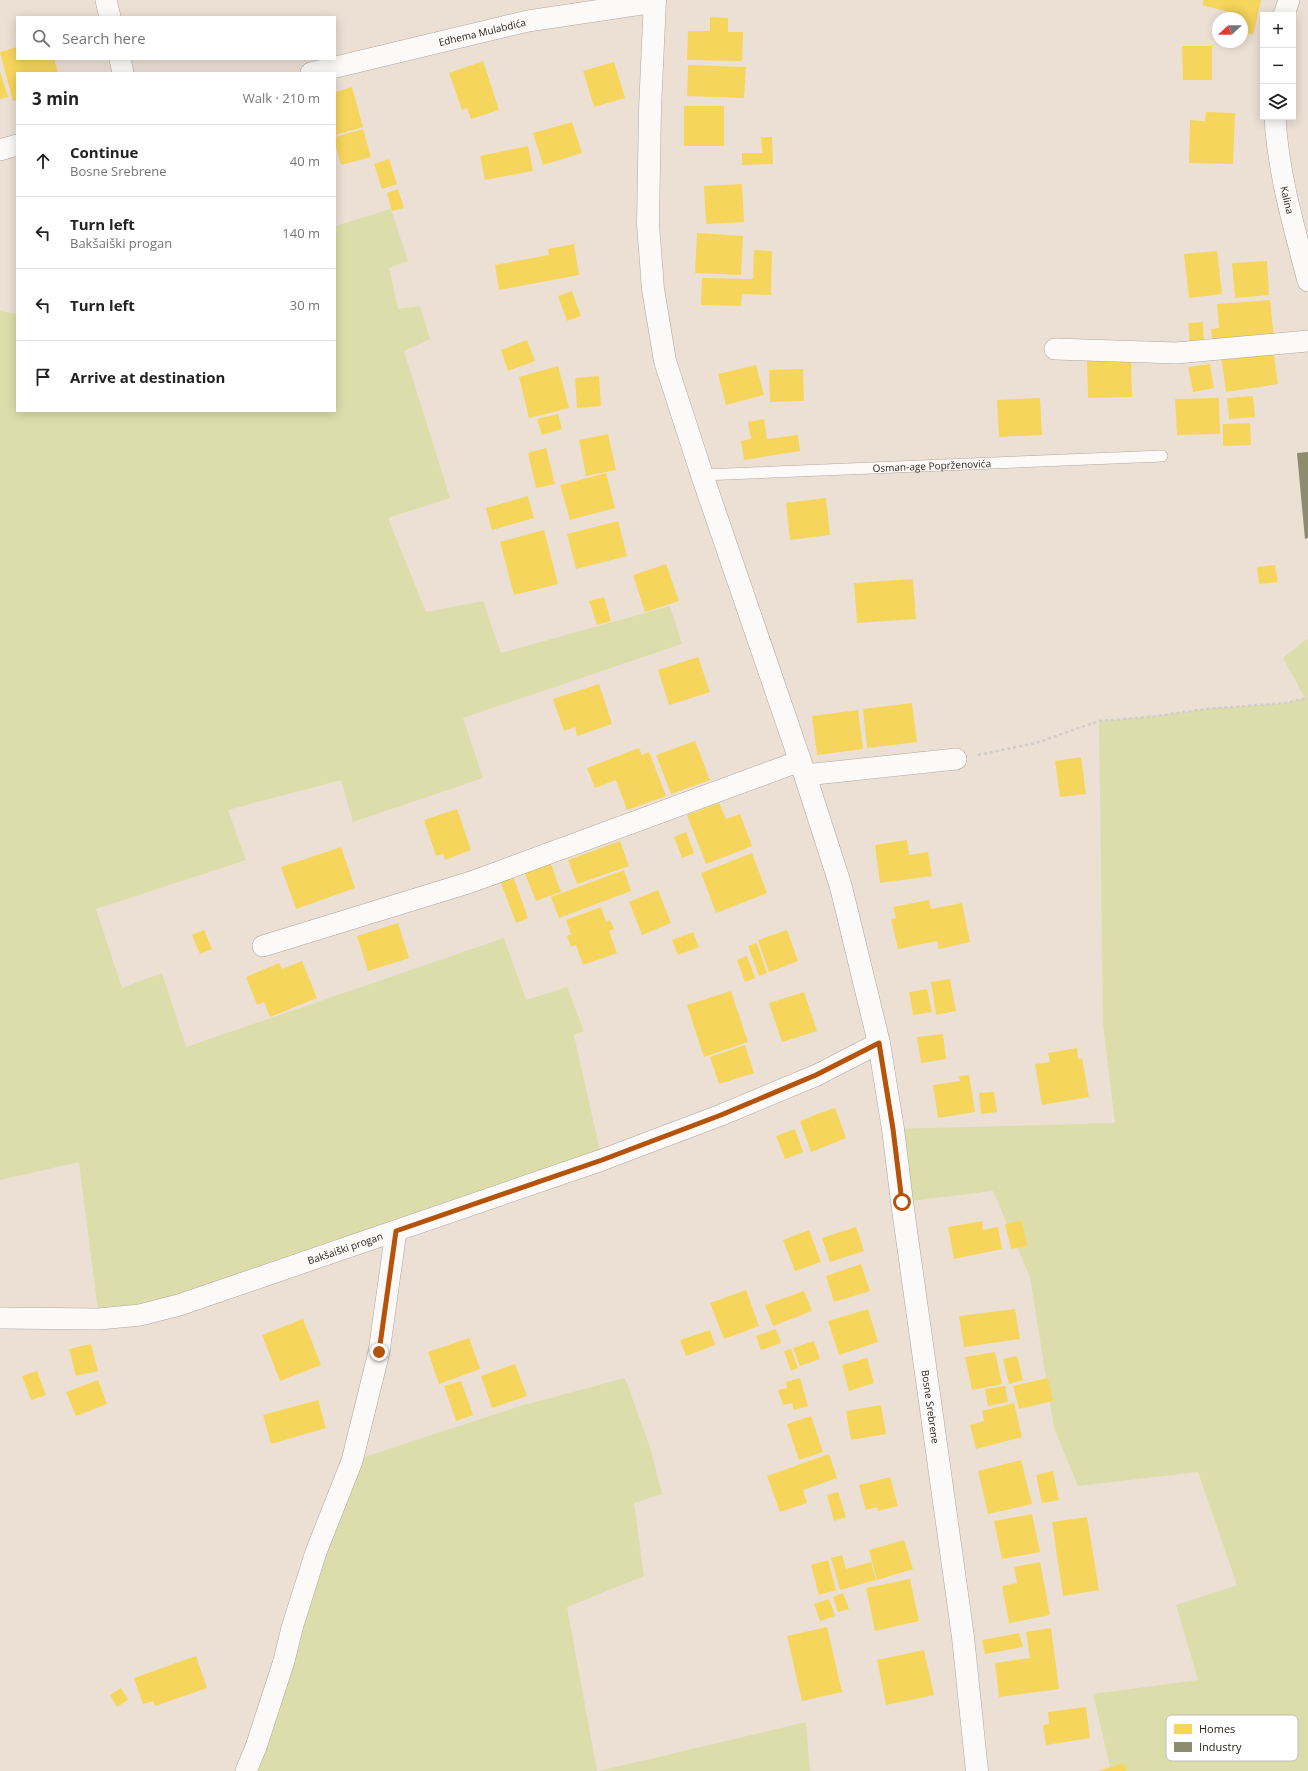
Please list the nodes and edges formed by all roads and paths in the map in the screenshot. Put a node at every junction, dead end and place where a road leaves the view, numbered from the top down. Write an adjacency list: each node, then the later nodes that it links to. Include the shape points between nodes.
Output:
1 (106, 0): 5 (street)
2 (1289, 0): 4 (street)
3 (655, 1): 8 (street, Edhema Mulabdića, via 528,21); 16 (street, Bosne Srebrene, via 648,224 653,289 666,361)
4 (1285, 12)
5 (110, 16)
6 (120, 60): 7 (street)
7 (124, 72)
8 (315, 72)
9 (1275, 120): 12 (street, Kalina, via 1276,139 1290,211)
10 (16, 145): 11 (street)
11 (0, 150)
12 (1308, 281)
13 (1308, 341): 14 (street, via 1176,353)
14 (1055, 349)
15 (1162, 456): 16 (lane, Osman-age Poprženovića)
16 (702, 475): 19 (street, Bosne Srebrene)
17 (1308, 698): 18 (path, via 1286,703 1099,721 1036,743)
18 (956, 759): 19 (street)
19 (802, 768): 20 (street, via 471,882); 21 (street, Bosne Srebrene, via 841,887)
20 (263, 946)
21 (879, 1043): 22 (street, Bakšaiški progan, via 816,1075 721,1115 602,1160); 25 (street, Bosne Srebrene, via 961,1621)
22 (396, 1231): 23 (street, Bakšaiški progan, via 179,1305 140,1315 99,1319); 24 (street, via 379,1352 352,1461 316,1552 284,1661)
23 (0, 1318)
24 (246, 1771)
25 (977, 1771)

